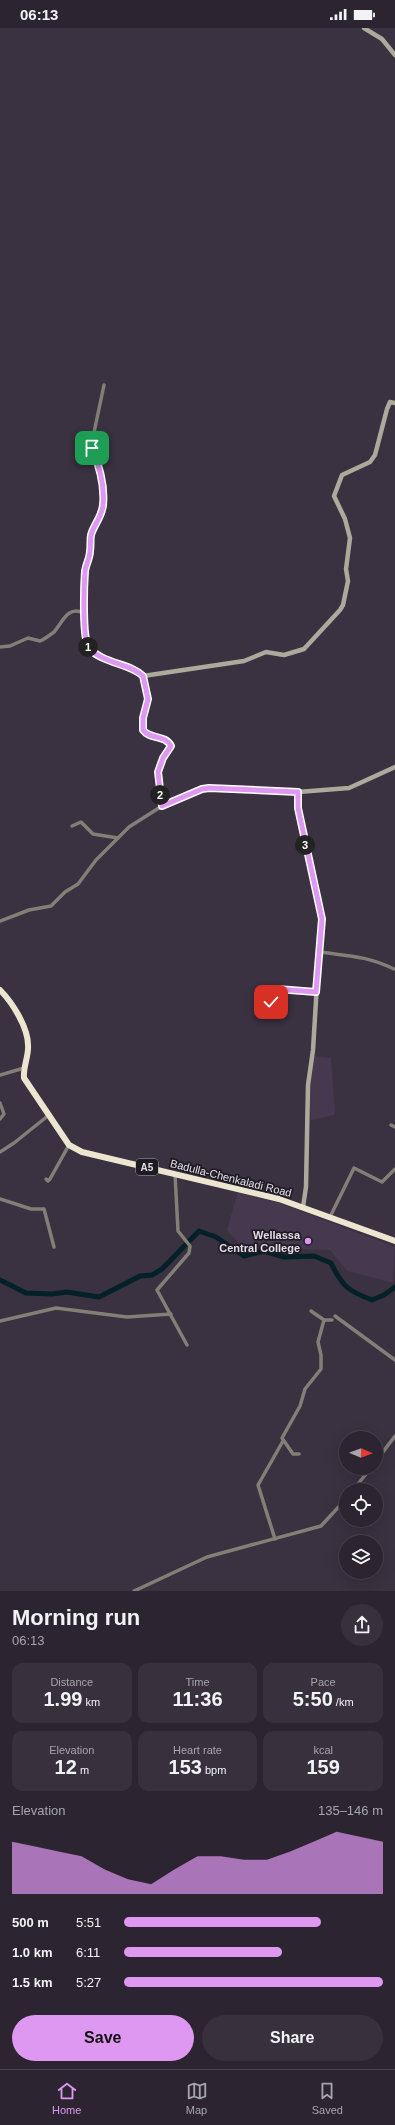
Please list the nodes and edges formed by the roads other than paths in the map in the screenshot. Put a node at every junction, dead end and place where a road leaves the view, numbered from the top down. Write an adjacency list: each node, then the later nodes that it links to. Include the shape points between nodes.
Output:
1 (364, 28): 2 (main road, via 382,39)
2 (395, 54)
3 (104, 385): 5 (street, via 92,442 103,484 103,507 91,535)
4 (395, 403): 7 (main road, via 390,402 387,409 370,462 342,475 334,496 345,519 350,538 344,606 304,648 284,655 266,652 244,662)
5 (82, 613): 6 (street, via 70,612 54,631 40,642 28,638 10,646); 7 (street, via 86,622 85,640 90,649 101,657 137,671)
6 (0, 647)
7 (143, 676): 10 (street, via 148,699 143,730 149,735 164,739 171,746 158,772)
8 (395, 767): 9 (main road, via 349,788)
9 (298, 792): 10 (street, via 209,788); 14 (main road, via 298,808 322,919)
10 (162, 806): 12 (street, via 129,827)
11 (72, 826): 12 (street, via 81,822 93,834)
12 (118, 838): 13 (street, via 96,860 78,884 65,892 51,906 29,910)
13 (0, 921)
14 (320, 952): 15 (street, via 358,956); 17 (main road)
15 (394, 969)
16 (0, 990): 19 (highway, via 18,1016 27,1035)
17 (316, 992): 18 (street, via 277,989); 32 (main road, via 308,1085 306,1187)
18 (265, 1013)
19 (24, 1068): 20 (street); 22 (highway, via 24,1078)
20 (0, 1075)
21 (0, 1103): 23 (street, via 4,1114)
22 (49, 1115): 26 (highway); 27 (street)
23 (0, 1119)
24 (391, 1125): 25 (street)
25 (395, 1127)
26 (69, 1145): 29 (highway, Badulla-Chenkaladi Road / A5, via 82,1152); 30 (street, via 50,1179)
27 (0, 1152)
28 (395, 1169): 33 (street, via 382,1182 354,1168)
29 (175, 1174): 32 (highway, Badulla-Chenkaladi Road / A5); 37 (street, via 178,1231 190,1246 189,1253 157,1287)
30 (46, 1179)
31 (0, 1199): 35 (street, via 31,1209 44,1209)
32 (303, 1207): 33 (highway, Badulla-Chenkaladi Road / A5)
33 (330, 1217): 34 (highway, Badulla-Chenkaladi Road / A5)
34 (395, 1241)
35 (54, 1247)
36 (311, 1312): 39 (street)
37 (171, 1314): 41 (street, via 127,1317 56,1308); 42 (street)
38 (335, 1316): 43 (street)
39 (324, 1320): 40 (street); 45 (street, via 318,1342 321,1369 305,1388 300,1406 285,1432)
40 (332, 1320)
41 (0, 1321)
42 (187, 1344)
43 (395, 1360)
44 (395, 1436): 46 (street)
45 (283, 1441): 47 (street, via 293,1454); 51 (street, via 258,1486)
46 (383, 1452)
47 (299, 1454)
48 (365, 1475): 49 (street)
49 (359, 1483)
50 (339, 1507): 51 (street, via 324,1524)
51 (275, 1539): 52 (street, via 207,1557)
52 (134, 1591)

